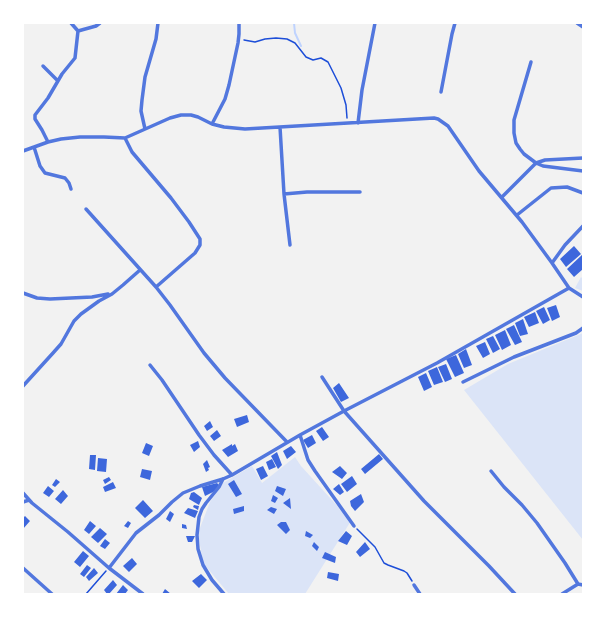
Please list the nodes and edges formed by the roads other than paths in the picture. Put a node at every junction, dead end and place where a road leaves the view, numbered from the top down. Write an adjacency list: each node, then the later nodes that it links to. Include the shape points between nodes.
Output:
1 (71, 23): 9 (street)
2 (100, 23): 9 (street)
3 (158, 23): 17 (street, via 142,100)
4 (238, 23): 15 (street, via 234,66 225,99)
5 (375, 23): 14 (street)
6 (455, 23): 13 (street)
7 (577, 23): 8 (street)
8 (583, 27)
9 (78, 31): 12 (street, via 75,58)
10 (531, 62): 23 (street, via 514,120 514,133 520,149)
11 (43, 66): 12 (street)
12 (58, 81): 19 (street, via 35,115)
13 (441, 92)
14 (358, 123): 16 (street); 29 (street, via 438,119 448,126 479,171)
15 (212, 124): 16 (street, via 224,128); 17 (street, via 198,117 181,116)
16 (280, 127): 28 (street)
17 (145, 129): 18 (street)
18 (125, 138): 19 (street, via 80,137); 36 (street, via 132,152 171,198 200,239 196,253)
19 (48, 142): 20 (street)
20 (34, 147): 21 (street); 25 (street, via 45,173 65,178)
21 (23, 151)
22 (583, 158): 23 (street, via 545,160)
23 (536, 163): 24 (street, via 550,168); 29 (street)
24 (583, 171)
25 (71, 189)
26 (360, 192): 28 (street)
27 (583, 193): 31 (street, via 567,187 551,188)
28 (284, 194): 33 (street)
29 (502, 197): 31 (street)
30 (86, 208): 35 (street)
31 (517, 215): 34 (street)
32 (583, 226): 34 (street, via 564,245)
33 (290, 245)
34 (552, 263): 37 (street)
35 (140, 270): 36 (street); 39 (street)
36 (156, 287): 48 (street, via 225,378)
37 (569, 288): 40 (street); 46 (street, via 437,363)
38 (23, 293): 39 (street, via 50,299)
39 (112, 294): 45 (street, via 88,308 74,321 53,353)
40 (583, 297)
41 (583, 328): 44 (street)
42 (150, 365): 50 (street, via 199,436)
43 (322, 377): 46 (street)
44 (463, 382)
45 (23, 386)
46 (344, 411): 47 (street); 65 (street, via 424,501)
47 (300, 435): 48 (street); 55 (street, via 308,460)
48 (287, 442): 50 (street)
49 (491, 471): 58 (street, via 538,523)
50 (232, 475): 51 (street)
51 (223, 479): 57 (street, via 183,493 136,533); 63 (street, via 202,509 197,535 202,565)
52 (23, 493): 53 (street)
53 (29, 500): 54 (street); 57 (street)
54 (23, 502)
55 (354, 526)
56 (23, 568): 61 (street)
57 (109, 568): 62 (street)
58 (578, 584): 60 (street); 66 (street)
59 (414, 585): 64 (street)
60 (583, 585)
61 (52, 594)
62 (143, 594)
63 (224, 594)
64 (420, 594)
65 (515, 594)
66 (562, 594)

